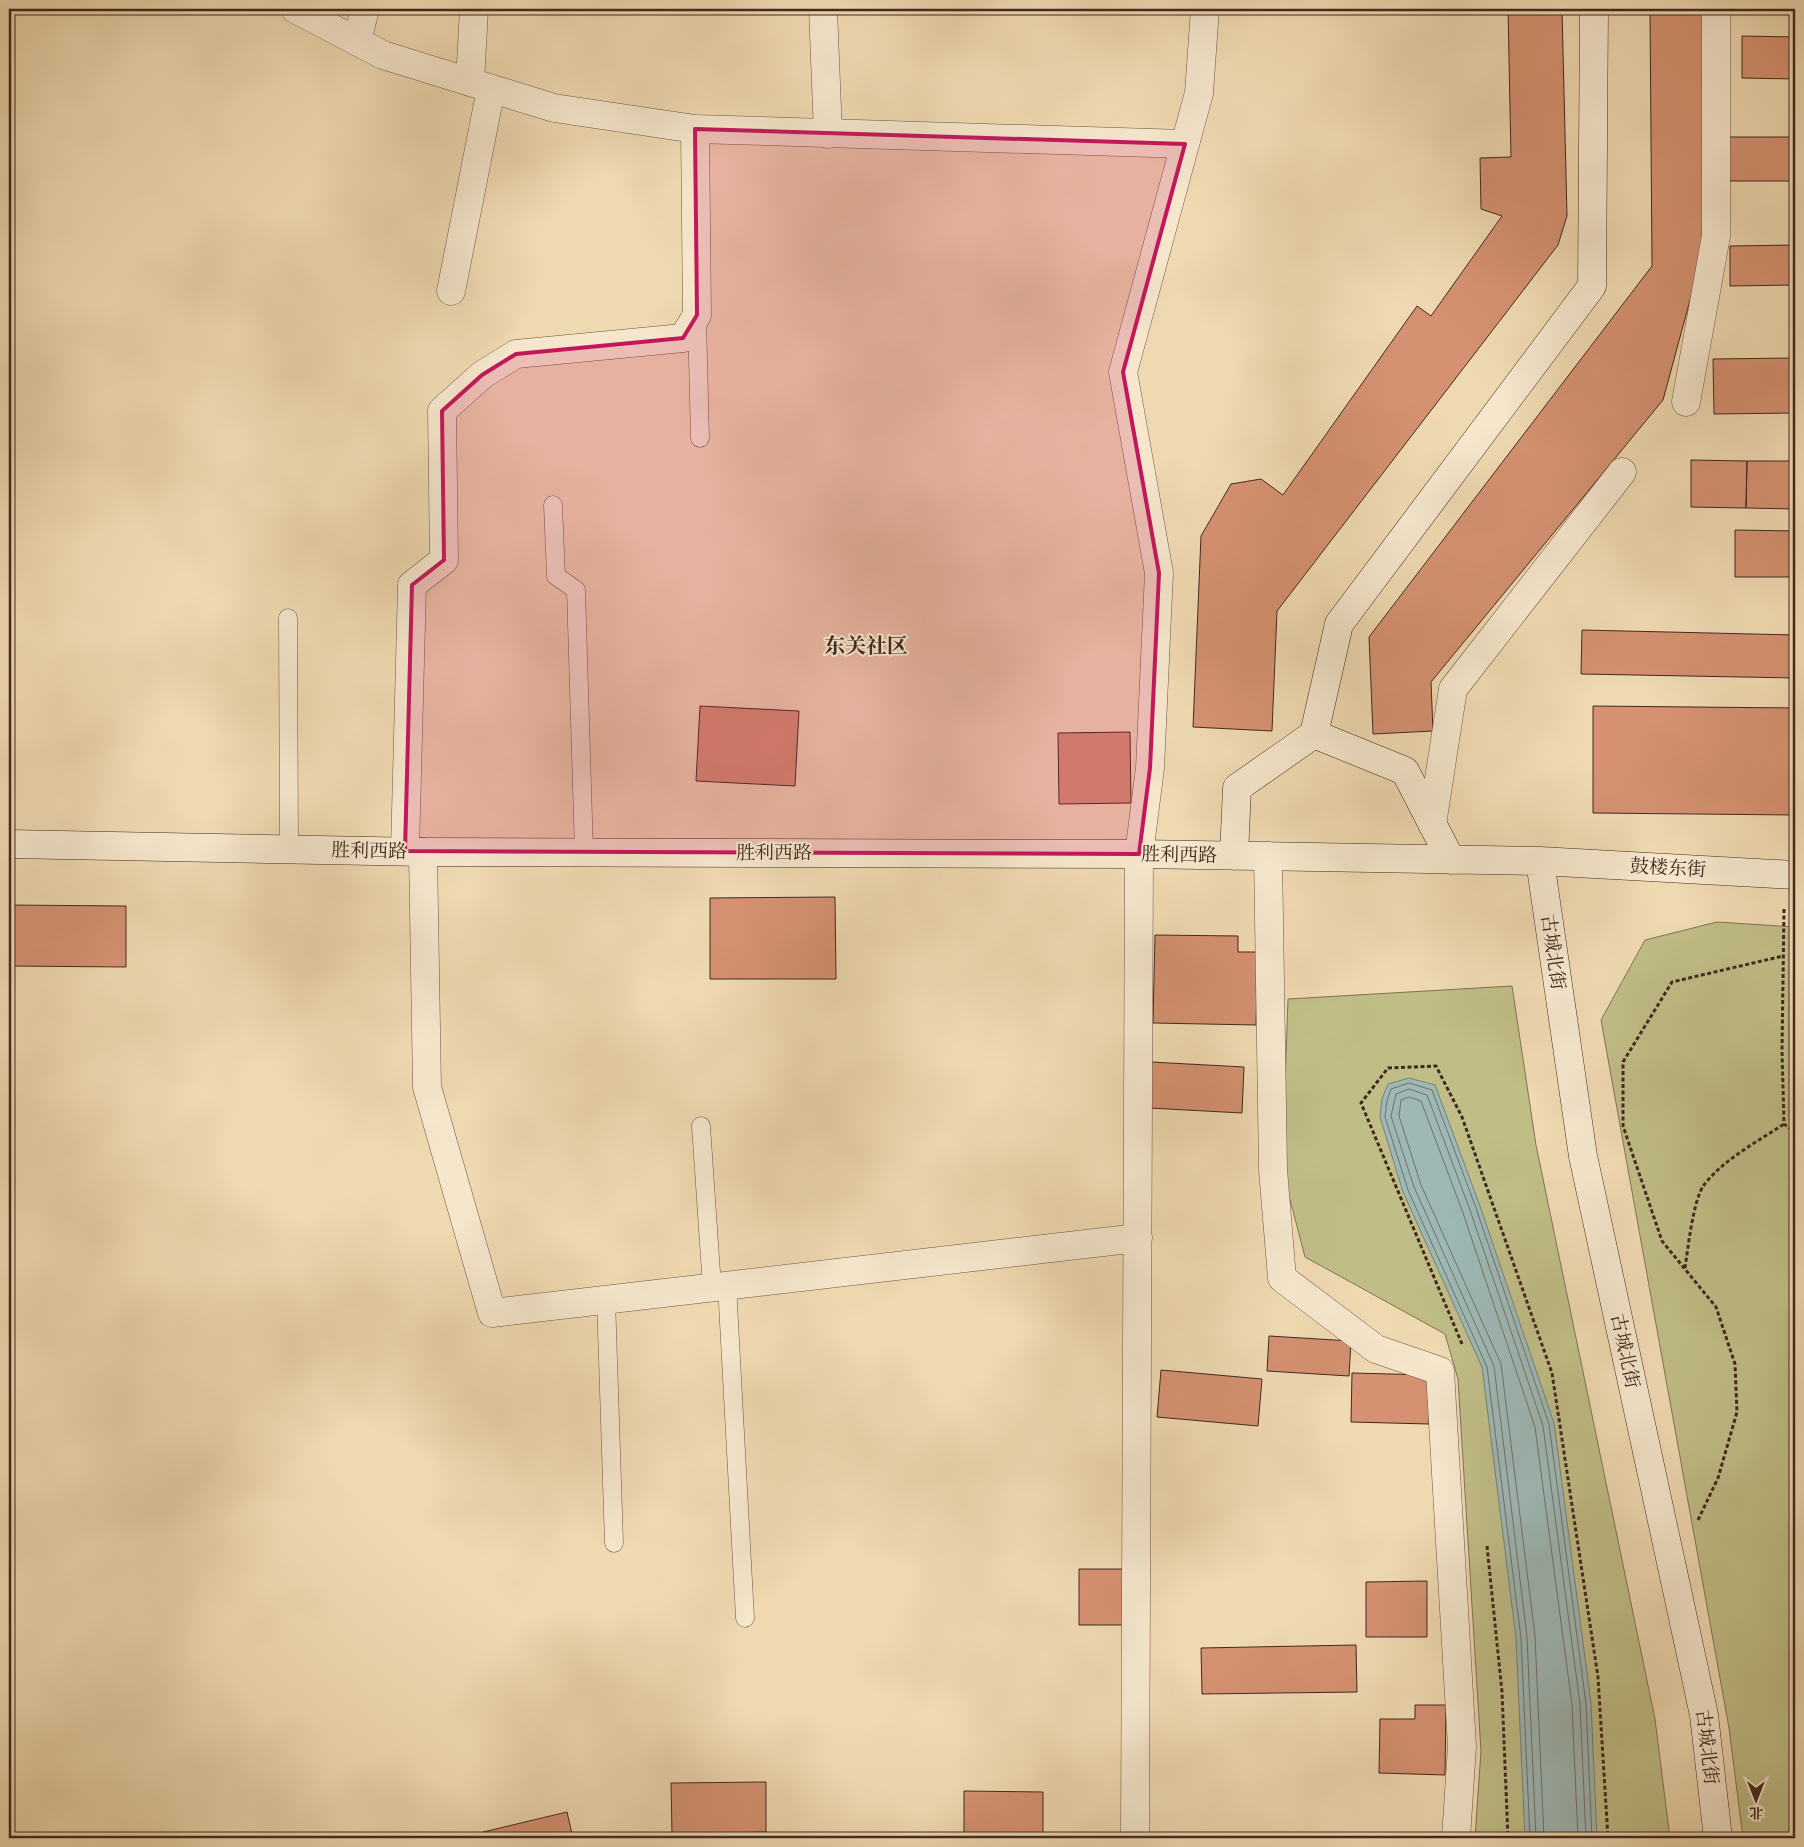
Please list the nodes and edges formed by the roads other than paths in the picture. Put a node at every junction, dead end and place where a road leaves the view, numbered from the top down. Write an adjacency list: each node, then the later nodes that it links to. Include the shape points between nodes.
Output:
1 (295, 9): 8 (street)
2 (365, 9): 8 (street)
3 (474, 9): 9 (street)
4 (823, 9): 11 (street)
5 (1205, 9): 12 (street, via 1199,93)
6 (1594, 9): 20 (street, via 1592,286 1339,624)
7 (1716, 9): 15 (street, via 1716,236)
8 (357, 41): 9 (street, via 383,55)
9 (480, 85): 10 (street, via 554,108); 13 (street)
10 (695, 129): 11 (street); 14 (street)
11 (828, 134): 12 (street)
12 (1185, 144): 26 (street, via 1123,372 1159,573 1150,768)
13 (451, 291)
14 (696, 315): 16 (lane); 24 (street, via 683,338 516,354 482,375 442,411 444,560 412,585)
15 (1686, 402)
16 (700, 438)
17 (1622, 472): 21 (street, via 1453,689)
18 (553, 505): 25 (lane, via 556,576 576,590)
19 (288, 618): 23 (lane)
20 (1314, 734): 21 (street, via 1405,771); 27 (street, via 1237,788)
21 (1432, 824): 29 (street)
22 (9, 844): 23 (street, 胜利西路)
23 (289, 849): 24 (street, 胜利西路)
24 (414, 852): 25 (street, 胜利西路); 35 (street, via 427,1086 492,1313)
25 (584, 852): 26 (street, 胜利西路)
26 (1139, 854): 27 (street, 胜利西路); 33 (street)
27 (1234, 856): 28 (street, 胜利西路)
28 (1268, 856): 29 (street, 胜利西路); 39 (street, via 1273,1170 1282,1278 1376,1349 1440,1371 1462,1746)
29 (1451, 860): 30 (street, 胜利西路)
30 (1540, 861): 31 (street, 鼓楼东街); 40 (street, 古城北街, via 1583,1156 1704,1715)
31 (1790, 875)
32 (701, 1126): 34 (lane)
33 (1138, 1238): 34 (street); 38 (street)
34 (720, 1286): 35 (street); 37 (lane)
35 (606, 1299): 36 (lane)
36 (614, 1543)
37 (745, 1618)
38 (1135, 1838)
39 (1456, 1838)
40 (1718, 1838)

